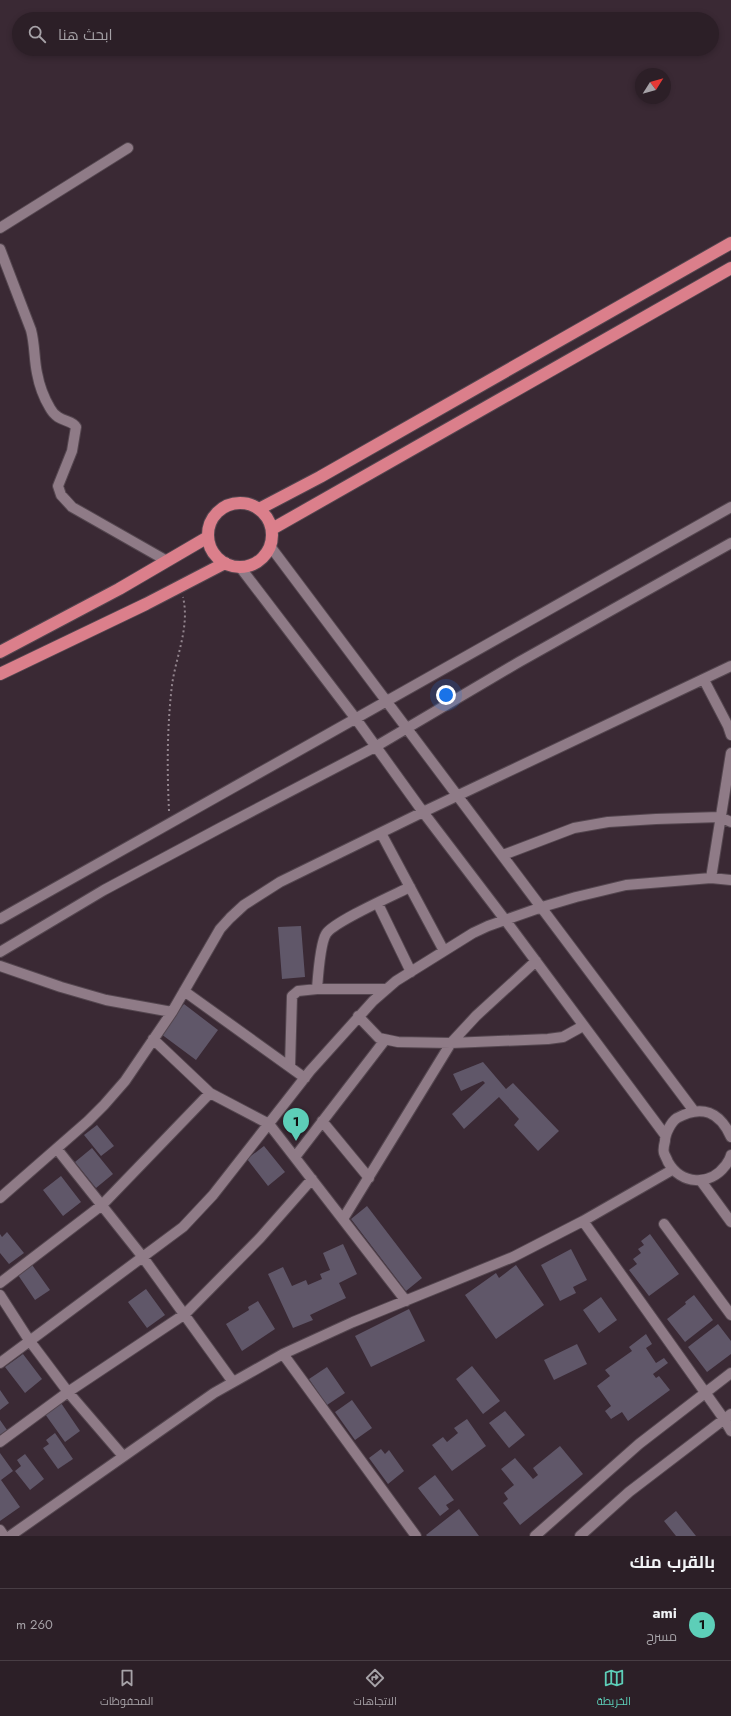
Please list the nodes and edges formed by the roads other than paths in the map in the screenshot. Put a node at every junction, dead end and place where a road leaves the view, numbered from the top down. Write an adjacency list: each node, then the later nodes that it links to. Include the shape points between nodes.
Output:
1 (128, 148): 2 (street)
2 (0, 228)
3 (731, 243): 7 (highway, via 320,477)
4 (0, 249): 12 (street, via 31,330 36,372 50,408 59,418 72,423 76,428 72,451 58,486 61,495 72,507)
5 (731, 268): 8 (highway)
6 (731, 507): 19 (street)
7 (259, 509): 8 (highway); 9 (highway, via 242,503 225,507 212,519)
8 (272, 529): 11 (highway)
9 (208, 537): 12 (highway); 13 (highway, via 211,548)
10 (731, 543): 21 (street, via 519,662)
11 (270, 546): 14 (highway, via 266,555 258,561 250,566); 19 (street)
12 (167, 561): 15 (highway)
13 (225, 563): 14 (highway); 17 (highway)
14 (240, 567): 20 (street)
15 (0, 652)
16 (731, 666): 18 (street)
17 (0, 674)
18 (704, 680): 22 (street); 25 (street)
19 (387, 700): 20 (street); 21 (street)
20 (356, 719): 23 (street); 36 (street)
21 (408, 728): 23 (street); 25 (street)
22 (731, 735)
23 (375, 747): 26 (street); 39 (street, via 118,883)
24 (731, 753): 27 (street)
25 (459, 796): 26 (street); 30 (street)
26 (423, 812): 29 (street); 37 (street)
27 (720, 817): 28 (street); 30 (street, via 608,822 574,828); 31 (street)
28 (731, 822)
29 (381, 833): 33 (street); 45 (street, via 280,882 244,905 220,929)
30 (503, 855): 35 (street)
31 (711, 878): 32 (street); 35 (street, via 626,885)
32 (731, 880)
33 (410, 887): 34 (street); 38 (street)
34 (378, 904): 42 (street); 43 (street, via 336,925 325,935)
35 (542, 908): 37 (street); 55 (street)
36 (0, 919)
37 (506, 921): 38 (street, via 473,933); 40 (street)
38 (444, 951): 42 (street)
39 (0, 952)
40 (536, 961): 48 (street); 51 (street, via 476,1016)
41 (0, 966): 46 (street, via 106,1000)
42 (411, 972): 44 (street)
43 (317, 989): 44 (street); 52 (street, via 298,991 292,996)
44 (386, 990): 47 (street)
45 (184, 991): 46 (street); 52 (street)
46 (172, 1012): 49 (street)
47 (358, 1016): 50 (street, via 379,1038); 53 (street)
48 (583, 1026): 51 (street, via 558,1038); 59 (street)
49 (153, 1039): 54 (street); 61 (street, via 104,1106)
50 (385, 1040): 51 (street); 56 (street)
51 (451, 1043): 66 (street)
52 (290, 1067): 53 (street)
53 (305, 1078): 58 (street)
54 (210, 1093): 58 (street); 70 (street)
55 (694, 1111): 57 (street, via 706,1112); 59 (street, via 676,1119)
56 (322, 1120): 63 (street); 66 (street)
57 (728, 1122): 60 (street)
58 (269, 1124): 63 (street); 75 (street, via 183,1227)
59 (665, 1135): 65 (street, via 664,1153)
60 (731, 1137)
61 (57, 1149): 69 (street); 70 (street)
62 (731, 1155): 64 (street)
63 (295, 1157): 67 (street)
64 (731, 1159): 68 (street, via 719,1174)
65 (672, 1170): 68 (street, via 691,1180); 72 (street)
66 (369, 1178): 71 (street)
67 (312, 1179): 71 (street); 79 (street, via 260,1238)
68 (701, 1181): 73 (street)
69 (0, 1198)
70 (102, 1205): 75 (street); 76 (street)
71 (343, 1219): 78 (street)
72 (583, 1221): 78 (street, via 513,1257); 87 (street)
73 (731, 1222)
74 (664, 1224): 80 (street)
75 (142, 1256): 79 (street); 81 (street)
76 (0, 1283)
77 (0, 1296): 81 (street)
78 (406, 1301): 82 (street)
79 (184, 1314): 85 (street); 86 (street)
80 (731, 1315)
81 (29, 1340): 83 (street); 86 (street)
82 (283, 1354): 85 (street); 95 (street)
83 (0, 1362)
84 (731, 1373): 87 (street)
85 (233, 1382): 91 (street)
86 (68, 1392): 90 (street); 91 (street)
87 (705, 1392): 88 (street); 96 (street, via 639,1444)
88 (728, 1417): 89 (street); 97 (street, via 629,1492)
89 (731, 1431)
90 (0, 1442)
91 (122, 1456): 94 (street)
92 (0, 1530): 93 (street)
93 (4, 1536)
94 (10, 1536)
95 (416, 1536)
96 (534, 1536)
97 (580, 1536)

